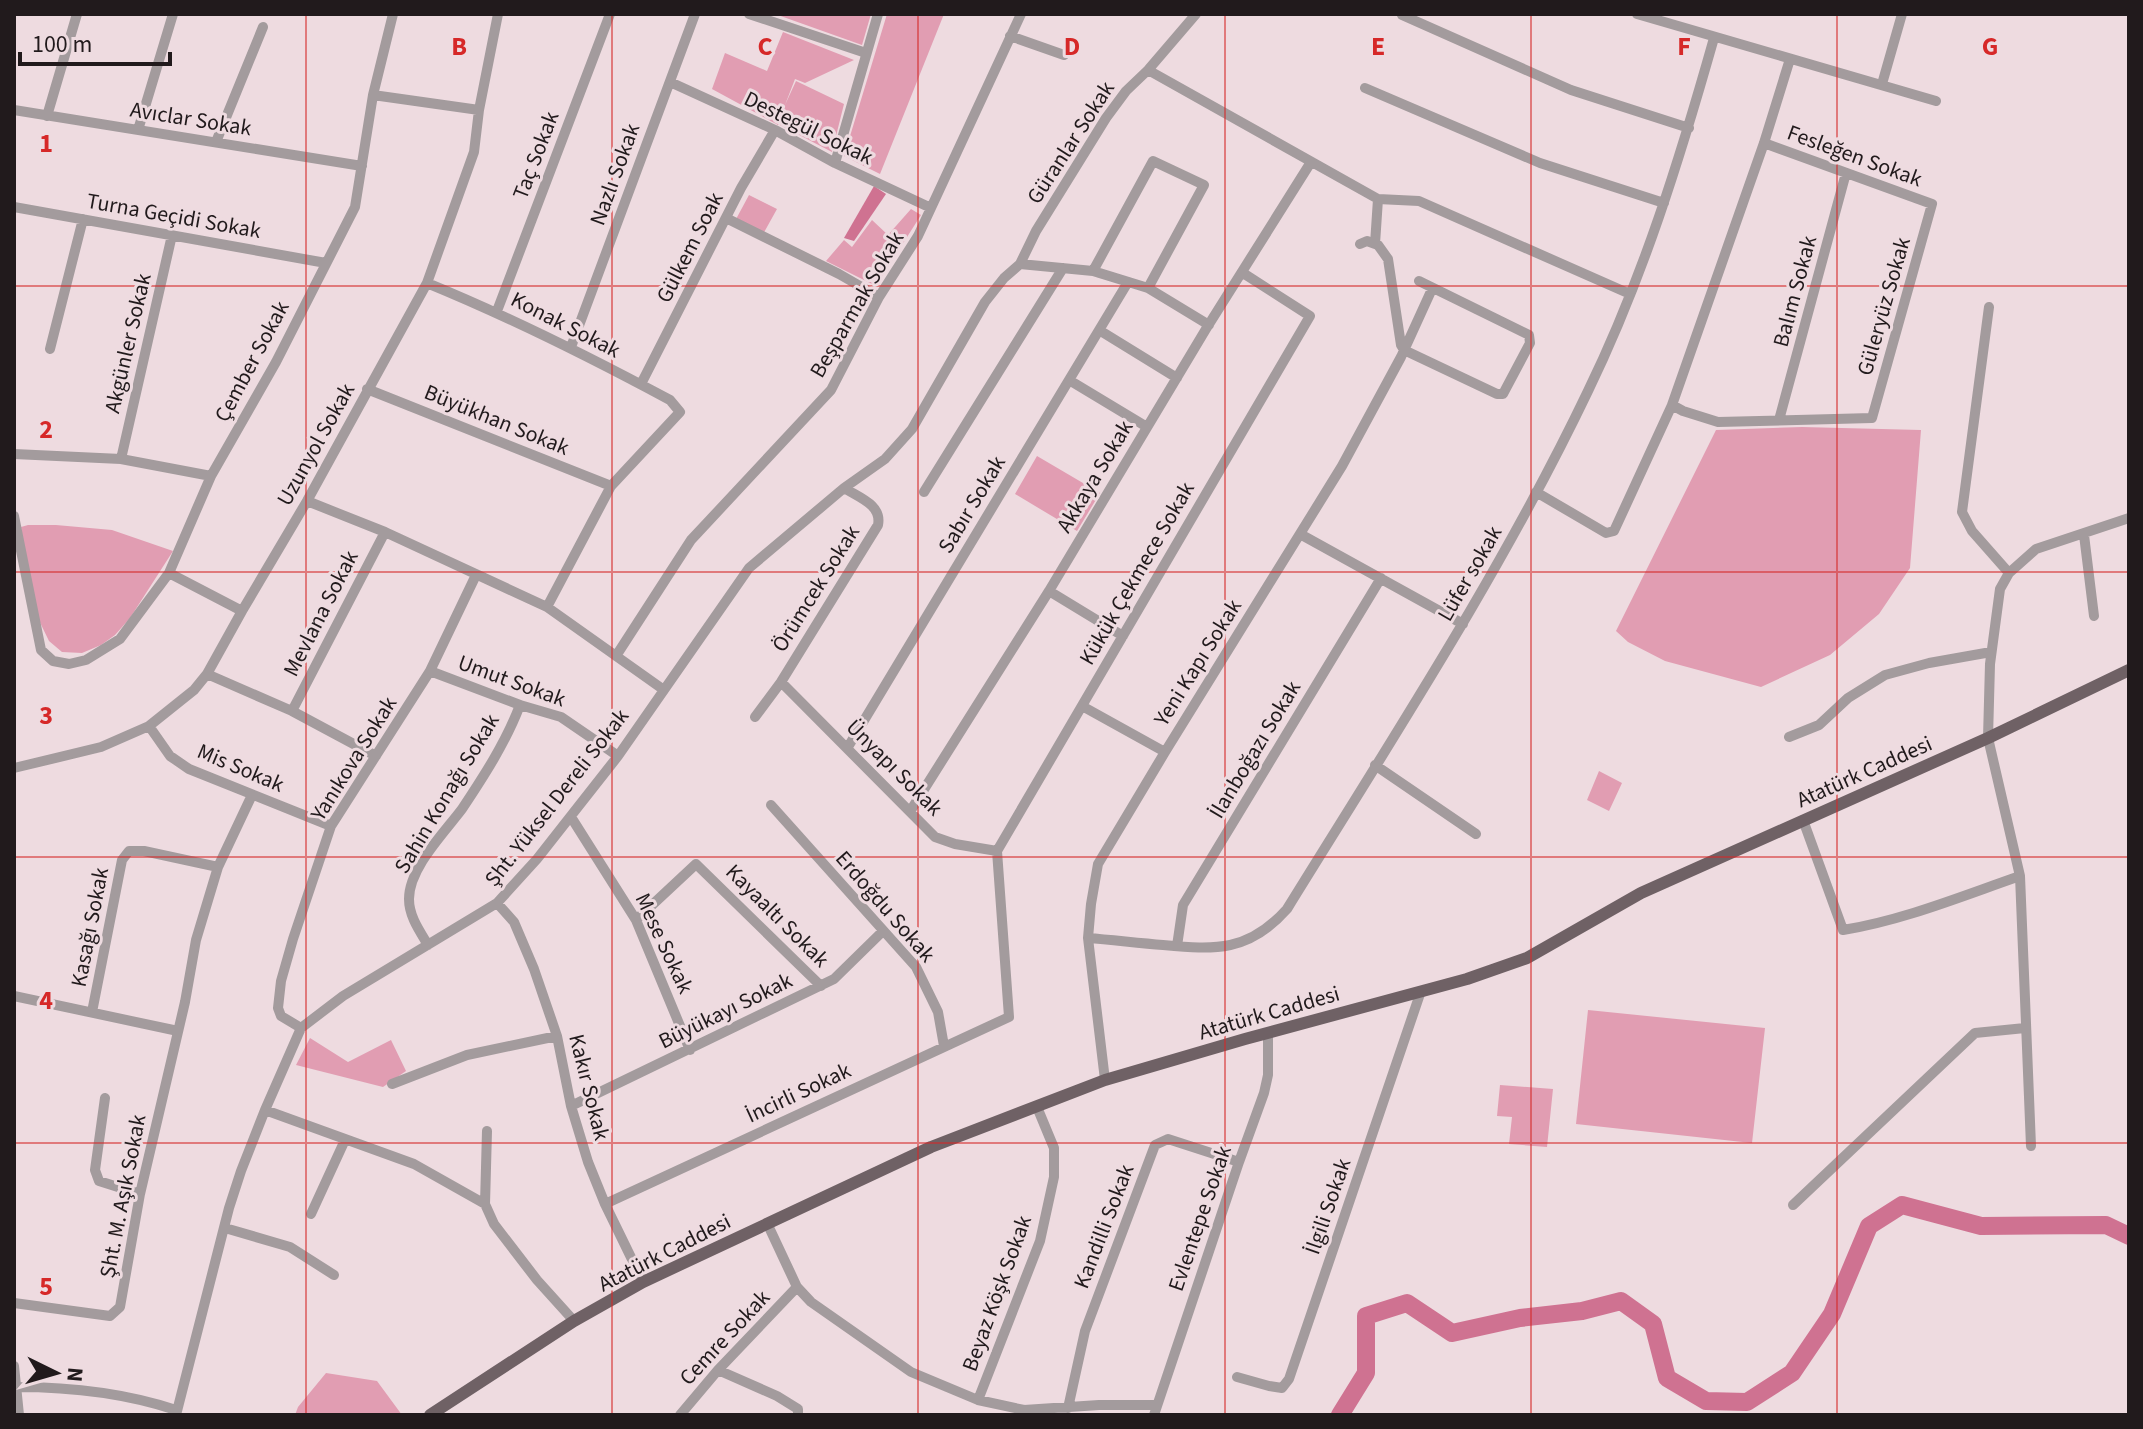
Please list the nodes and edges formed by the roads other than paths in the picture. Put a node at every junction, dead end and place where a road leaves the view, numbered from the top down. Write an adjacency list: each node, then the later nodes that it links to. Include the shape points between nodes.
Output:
1 (77, 14): 28 (street)
2 (173, 14): 30 (street)
3 (393, 14): 24 (street, Çember Sokak)
4 (498, 14): 27 (street, Uzunyol Sokak)
5 (610, 14): 61 (street, Taç Sokak)
6 (695, 14): 21 (street, Nazlı Sokak)
7 (749, 14): 17 (street)
8 (878, 14): 17 (street)
9 (1021, 14): 15 (street, Beşparmak Sokak)
10 (1196, 14): 20 (street, Güranlar Sokak)
11 (1637, 14): 16 (street)
12 (1902, 14): 22 (street)
13 (1402, 15): 29 (street, via 1571,90)
14 (263, 27): 32 (street)
15 (1010, 36): 18 (street); 42 (street, Beşparmak Sokak)
16 (1714, 38): 19 (street); 29 (street, Lüfer sokak)
17 (866, 53): 35 (street)
18 (1064, 55)
19 (1790, 59): 22 (street); 33 (street)
20 (1148, 70): 34 (street); 49 (street, Güranlar Sokak, via 1106,118)
21 (670, 82): 31 (street, Destegül Sokak); 64 (street, Nazlı Sokak)
22 (1882, 84): 25 (street)
23 (1365, 88): 39 (street, via 1540,163)
24 (373, 95): 27 (street); 36 (street, Çember Sokak)
25 (1936, 101)
26 (14, 110): 28 (street, Avıclar Sokak)
27 (479, 110): 55 (street, Uzunyol Sokak, via 474,152)
28 (47, 116): 30 (street, Avıclar Sokak)
29 (1689, 128): 39 (street, Lüfer sokak)
30 (138, 130): 32 (street, Avıclar Sokak)
31 (775, 130): 35 (street, Destegül Sokak); 43 (street, Gülkem Soak)
32 (216, 142): 36 (street, Avıclar Sokak)
33 (1764, 143): 37 (street, Fesleğen Sokak); 71 (street)
34 (1311, 162): 38 (street); 52 (street, Akkaya Sokak)
35 (835, 163): 42 (street, Destegül Sokak)
36 (362, 166): 48 (street, Çember Sokak, via 355,207)
37 (1846, 173): 40 (street, Fesleğen Sokak); 72 (street, Balım Sokak)
38 (1378, 199): 47 (street); 58 (street, via 1419,201)
39 (1664, 203): 58 (street, Lüfer sokak)
40 (1932, 204): 72 (street, Güleryüz Sokak, via 1872,418)
41 (14, 207): 44 (street, Turna Geçidi Sokak)
42 (931, 208): 59 (street, Beşparmak Sokak)
43 (726, 218): 59 (street); 69 (street, Gülkem Soak)
44 (83, 219): 45 (street, Turna Geçidi Sokak); 65 (street)
45 (172, 235): 48 (street, Turna Geçidi Sokak); 75 (street, Akgünler Sokak)
46 (1360, 244): 47 (street)
47 (1375, 244): 66 (street, via 1388,259)
48 (326, 263): 76 (street, Çember Sokak)
49 (1020, 264): 50 (street); 78 (street, Şht. Yüksel Dereli Sokak, via 985,302 912,429 885,459)
50 (1063, 268): 51 (street); 79 (street)
51 (1093, 271): 54 (street); 56 (street, via 1153,161 1204,185)
52 (1243, 273): 62 (street, Akkaya Sokak); 97 (street, Kükük Çekmece Sokak, via 1310,316)
53 (1419, 281): 57 (street)
54 (1128, 282): 56 (street); 63 (street, Sabır Sokak)
55 (427, 283): 61 (street, Konak Sokak); 70 (street, Uzunyol Sokak)
56 (1148, 288): 62 (street)
57 (1432, 289): 66 (street, Yeni Kapı Sokak); 66 (street, via 1529,335 1530,343 1503,394)
58 (1630, 294): 80 (street, Lüfer sokak, via 1589,390)
59 (879, 297): 99 (street, Beşparmak Sokak, via 831,390 691,540)
60 (1989, 307): 89 (street, via 1962,512)
61 (497, 311): 64 (street, Konak Sokak)
62 (1209, 325): 67 (street, Akkaya Sokak)
63 (1099, 330): 67 (street); 68 (street, Sabır Sokak)
64 (571, 347): 69 (street, Konak Sokak)
65 (50, 349)
66 (1404, 350): 86 (street, Yeni Kapı Sokak)
67 (1177, 378): 73 (street, Akkaya Sokak)
68 (1069, 380): 73 (street); 112 (street, Sabır Sokak)
69 (641, 384): 77 (street, Konak Sokak, via 680,412)
70 (367, 389): 77 (street, Büyükhan Sokak); 81 (street, Uzunyol Sokak)
71 (1672, 405): 72 (street, via 1718,422); 80 (street, via 1614,531 1606,533)
72 (1779, 420)
73 (1147, 427): 92 (street, Akkaya Sokak)
74 (14, 454): 75 (street)
75 (121, 459): 76 (street)
76 (211, 476): 88 (street, Çember Sokak)
77 (611, 486): 93 (street)
78 (844, 488): 103 (street, Örümcek Sokak, via 876,509 878,525); 104 (street, Şht. Yüksel Dereli Sokak, via 749,568)
79 (924, 492)
80 (1536, 492): 96 (street, Lüfer sokak)
81 (307, 501): 84 (street); 94 (street, Uzunyol Sokak)
82 (14, 516): 85 (street)
83 (2129, 518): 87 (street)
84 (385, 532): 90 (street); 107 (street, Mevlana Sokak)
85 (15, 533): 88 (street, Çember Sokak, via 41,650 53,661 86,660 120,639)
86 (1300, 534): 91 (street); 113 (street, Yeni Kapı Sokak)
87 (2084, 535): 89 (street, via 2036,549); 95 (street)
88 (169, 573): 94 (street)
89 (2009, 573): 98 (street, via 2000,589)
90 (476, 575): 93 (street); 101 (street, Yanıkova Sokak)
91 (1381, 578): 96 (street); 133 (street, İlanboğazı Sokak, via 1183,905)
92 (1049, 591): 97 (street); 120 (street, Akkaya Sokak)
93 (547, 607): 99 (street)
94 (242, 611): 102 (street, Uzunyol Sokak)
95 (2094, 616)
96 (1463, 624): 116 (street, Lüfer sokak)
97 (1123, 636): 106 (street, Kükük Çekmece Sokak)
98 (1991, 652): 110 (street, via 1885,675 1848,698 1819,725); 111 (street)
99 (616, 656): 104 (street)
100 (2129, 670): 111 (main road, Atatürk Caddesi)
101 (430, 671): 105 (street, Umut Sokak); 114 (street, Yanıkova Sokak)
102 (207, 674): 107 (street); 109 (street, Uzunyol Sokak)
103 (781, 682): 108 (street, Örümcek Sokak); 112 (street, Ünyapı Sokak)
104 (664, 690): 115 (street, Şht. Yüksel Dereli Sokak)
105 (520, 705): 115 (street, Umut Sokak, via 561,717); 132 (street, Sahin Konağı Sokak, via 510,731 411,884 413,921)
106 (1082, 706): 113 (street); 125 (street, Kükük Çekmece Sokak)
107 (292, 711): 114 (street)
108 (755, 717)
109 (149, 726): 117 (street, Uzunyol Sokak, via 101,747); 118 (street, Mis Sokak, via 170,756 189,769)
110 (1789, 737)
111 (1988, 738): 122 (main road, Atatürk Caddesi); 127 (street)
112 (848, 747): 120 (street, Ünyapı Sokak)
113 (1165, 752): 131 (street, Yeni Kapı Sokak, via 1098,864)
114 (376, 756): 123 (street, Yanıkova Sokak)
115 (618, 756): 121 (street, Şht. Yüksel Dereli Sokak)
116 (1375, 765): 124 (street); 133 (street, Lüfer sokak, via 1274,924 1221,948)
117 (14, 768)
118 (252, 795): 123 (street, Mis Sokak); 126 (street, Şht. M. Aşık Sokak)
119 (771, 805): 130 (street, Erdoğdu Sokak)
120 (911, 810): 125 (street, Ünyapı Sokak, via 935,837)
121 (571, 817): 128 (street, Şht. Yüksel Dereli Sokak); 129 (street, Mese Sokak)
122 (1803, 820): 127 (street, via 1843,930); 135 (main road, Atatürk Caddesi, via 1641,893 1527,958)
123 (331, 826): 138 (street, Yanıkova Sokak, via 281,981 281,1016)
124 (1476, 834)
125 (997, 851): 143 (street, İncirli Sokak, via 1009,1017)
126 (218, 867): 137 (street, Kasağı Sokak, via 129,851 122,860); 140 (street, Şht. M. Aşık Sokak, via 196,940)
127 (2020, 876): 139 (street)
128 (497, 903): 132 (street, Şht. Yüksel Dereli Sokak); 142 (street, Kakır Sokak, via 514,922)
129 (636, 920): 134 (street, Kayaaltı Sokak, via 696,864); 144 (street, Mese Sokak)
130 (883, 931): 134 (street, Büyükayı Sokak); 143 (street, Erdoğdu Sokak, via 916,967 938,1012)
131 (1088, 938): 133 (street, Lüfer sokak); 145 (street, Yeni Kapı Sokak)
132 (428, 945): 138 (street, Şht. Yüksel Dereli Sokak)
133 (1177, 946)
134 (821, 986): 144 (street, Büyükayı Sokak)
135 (1421, 991): 141 (main road, Atatürk Caddesi); 169 (street, İlgili Sokak, via 1289,1379 1282,1388)
136 (14, 996): 137 (street)
137 (92, 1012): 140 (street)
138 (301, 1028): 150 (street, Şht. Yüksel Dereli Sokak)
139 (2025, 1028): 153 (street); 158 (street, via 1975,1033)
140 (178, 1031): 155 (street, Şht. M. Aşık Sokak)
141 (1268, 1033): 145 (main road, Atatürk Caddesi); 154 (street, Evlentepe Sokak, via 1264,1093)
142 (557, 1036): 146 (street, via 467,1055); 148 (street, Kakır Sokak)
143 (944, 1046): 157 (street, İncirli Sokak)
144 (690, 1050): 148 (street, Büyükayı Sokak)
145 (1105, 1080): 149 (main road, Atatürk Caddesi)
146 (392, 1084)
147 (105, 1098): 155 (street, via 95,1170 99,1181)
148 (571, 1106): 157 (street, Kakır Sokak)
149 (1037, 1107): 160 (main road, Atatürk Caddesi, via 931,1147); 171 (street, Beyaz Köşk Sokak, via 1054,1148 1054,1177 1040,1241)
150 (265, 1110): 152 (street); 161 (street, Şht. Yüksel Dereli Sokak)
151 (487, 1131): 156 (street)
152 (345, 1140): 156 (street, via 414,1164); 159 (street)
153 (2031, 1146)
154 (1239, 1162): 172 (street, Kandilli Sokak, via 1168,1139 1155,1145 1085,1331); 173 (street, Evlentepe Sokak)
155 (140, 1194): 165 (street, Şht. M. Aşık Sokak, via 120,1307 110,1316)
156 (485, 1204): 166 (street, via 494,1224)
157 (605, 1204): 163 (street, Kakır Sokak)
158 (1793, 1205)
159 (311, 1214)
160 (767, 1223): 163 (main road, Atatürk Caddesi); 164 (street)
161 (225, 1228): 162 (street, via 290,1247); 174 (street, Şht. Yüksel Dereli Sokak)
162 (334, 1275)
163 (643, 1282): 166 (main road, Atatürk Caddesi)
164 (797, 1287): 168 (street, Cemre Sokak); 171 (street, via 911,1372)
165 (14, 1303)
166 (574, 1321): 176 (main road, Atatürk Caddesi)
167 (14, 1366): 170 (street)
168 (718, 1370): 177 (street, Cemre Sokak); 178 (street, via 777,1396 798,1409)
169 (1237, 1377)
170 (16, 1387): 174 (street, via 63,1387 148,1401); 175 (street)
171 (978, 1400): 172 (street, via 1024,1410)
172 (1068, 1408): 173 (street)
173 (1155, 1410)
174 (176, 1413)
175 (19, 1415)
176 (430, 1415)
177 (680, 1415)
178 (798, 1415)

